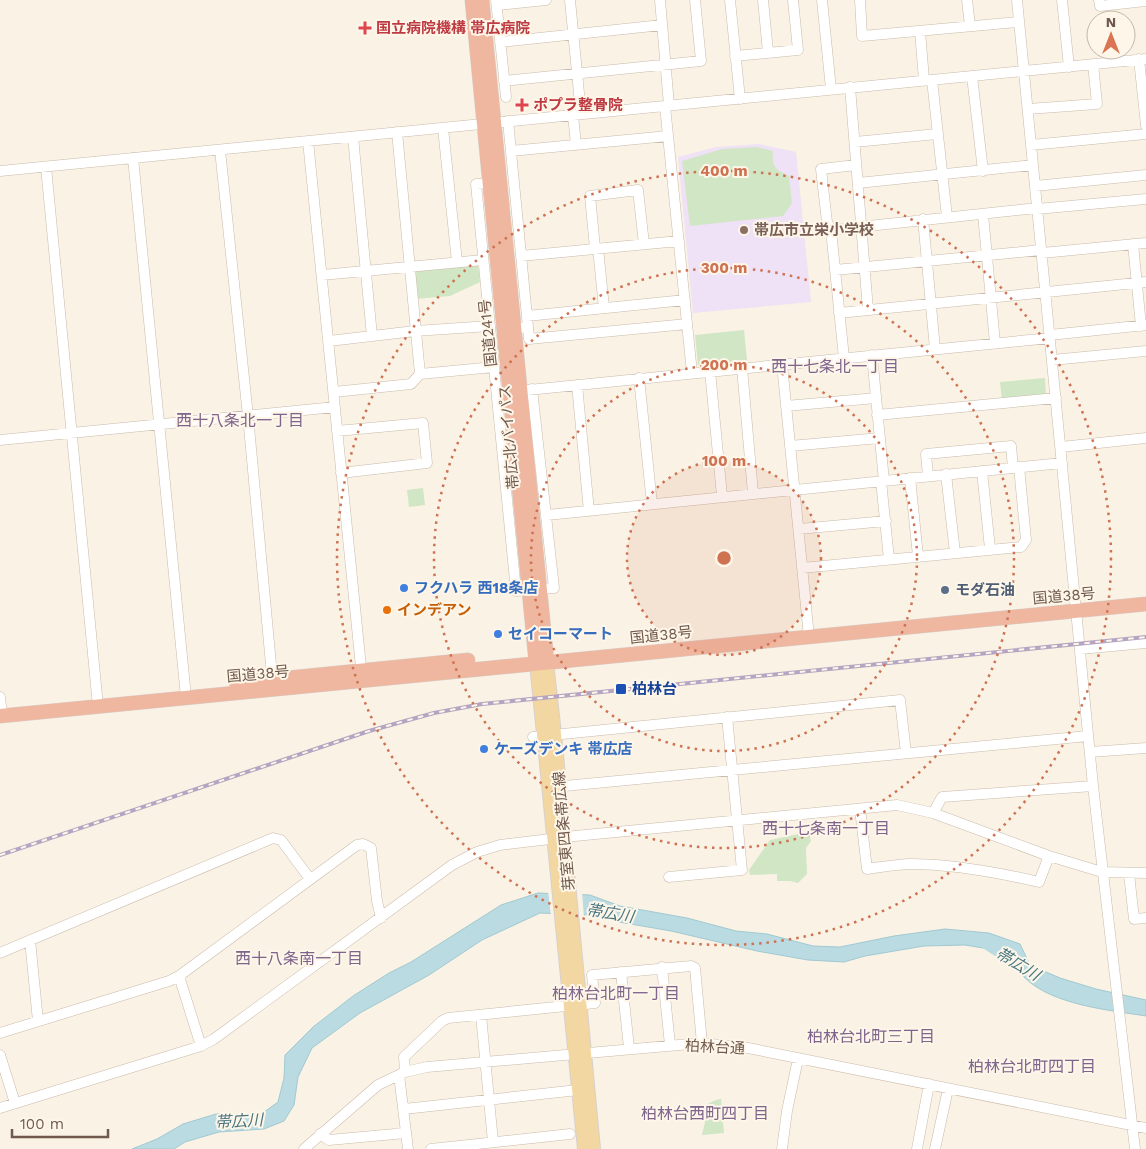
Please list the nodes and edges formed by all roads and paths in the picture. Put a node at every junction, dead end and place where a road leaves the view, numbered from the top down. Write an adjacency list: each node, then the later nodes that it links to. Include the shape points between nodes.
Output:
1 (472, 0): 43 (highway, 国道241号)
2 (482, 0): 29 (highway, 帯広北バイパス)
3 (546, 0): 17 (street)
4 (570, 0): 22 (street)
5 (660, 0): 19 (street)
6 (695, 0): 27 (street, via 701,61)
7 (730, 0): 25 (street)
8 (762, 0): 24 (street)
9 (793, 0): 24 (street, via 798,50)
10 (822, 0): 37 (street)
11 (860, 0): 21 (street, via 862,36)
12 (967, 0): 20 (street)
13 (1017, 0): 18 (street)
14 (1062, 0): 30 (street)
15 (1099, 0): 16 (street, via 1100,6)
16 (1146, 1)
17 (496, 3): 23 (street)
18 (1019, 22): 20 (street); 31 (street)
19 (662, 26): 22 (street); 27 (street)
20 (970, 26): 21 (street)
21 (920, 31): 34 (street)
22 (573, 34): 23 (street); 32 (street)
23 (500, 42): 29 (street)
24 (768, 52): 25 (street)
25 (735, 56): 39 (street)
26 (1142, 59): 28 (street); 44 (street)
27 (666, 64): 32 (street); 40 (street)
28 (1093, 64): 30 (street); 41 (street, via 1097,104)
29 (496, 65): 35 (street); 43 (highway, 帯広北バイパス)
30 (1069, 66): 31 (street)
31 (1024, 71): 33 (street); 41 (street)
32 (578, 73): 35 (street); 42 (street)
33 (972, 76): 34 (street); 62 (street)
34 (928, 80): 36 (street); 47 (street)
35 (504, 81): 38 (street)
36 (850, 87): 37 (street); 52 (street)
37 (831, 89): 39 (street)
38 (506, 98)
39 (740, 99): 40 (street)
40 (667, 105): 42 (street); 50 (street)
41 (1028, 110): 54 (street)
42 (577, 115): 43 (street); 53 (street)
43 (496, 123): 45 (street); 56 (street); 65 (highway, 国道241号); 103 (highway, 帯広北バイパス)
44 (1146, 126)
45 (443, 128): 46 (street); 85 (street)
46 (397, 132): 49 (street); 86 (street)
47 (937, 134): 52 (street); 63 (street)
48 (1146, 134): 54 (street)
49 (353, 136): 51 (street); 88 (street)
50 (668, 136): 53 (street); 75 (street)
51 (308, 141): 55 (street); 90 (street)
52 (855, 142): 58 (street)
53 (576, 145): 56 (street)
54 (1031, 145): 59 (street)
55 (220, 150): 57 (street); 129 (street)
56 (512, 151): 82 (street)
57 (133, 158): 60 (street); 130 (street)
58 (856, 165): 66 (street); 74 (street, via 821,169 827,222)
59 (1033, 165): 62 (street); 67 (street)
60 (46, 167): 61 (street); 132 (street)
61 (0, 171)
62 (983, 171): 63 (street)
63 (942, 175): 66 (street); 71 (street)
64 (1146, 175): 67 (street)
65 (490, 183): 83 (street, via 476,184); 122 (highway, 国道241号)
66 (858, 183): 73 (street)
67 (1035, 186): 69 (street)
68 (1146, 199): 69 (street)
69 (1037, 209): 70 (street); 80 (street)
70 (982, 214): 71 (street); 81 (street)
71 (947, 217): 72 (street)
72 (923, 220): 73 (street); 84 (street)
73 (861, 226): 74 (street); 87 (street)
74 (831, 230): 89 (street)
75 (679, 241): 77 (street); 94 (street)
76 (1146, 243): 78 (street)
77 (644, 244): 79 (street); 79 (street, via 638,190 590,196)
78 (1133, 244): 80 (street); 91 (street)
79 (597, 248): 82 (street); 96 (street)
80 (1042, 252): 81 (street); 92 (street)
81 (986, 255): 84 (street); 93 (street)
82 (521, 256): 99 (street)
83 (483, 260): 85 (street); 101 (street)
84 (926, 261): 87 (street); 95 (street)
85 (457, 262): 86 (street)
86 (409, 266): 88 (street); 104 (street)
87 (864, 267): 89 (street); 97 (street)
88 (365, 270): 90 (street); 105 (street)
89 (835, 270): 98 (street)
90 (322, 275): 107 (street)
91 (1141, 283): 92 (street); 102 (street)
92 (1046, 293): 93 (street); 106 (street)
93 (990, 297): 95 (street); 108 (street)
94 (685, 300): 96 (street); 100 (street)
95 (931, 303): 97 (street); 109 (street)
96 (604, 308): 99 (street)
97 (868, 310): 98 (street)
98 (839, 312): 112 (street)
99 (527, 316): 103 (street)
100 (687, 324): 103 (street, via 529,339); 118 (street)
101 (490, 326): 104 (street); 115 (street)
102 (1143, 326): 106 (street)
103 (521, 328): 122 (highway, 帯広北バイパス)
104 (415, 331): 105 (street); 119 (street)
105 (372, 336): 107 (street)
106 (1050, 336): 108 (street); 113 (street)
107 (329, 341): 123 (street)
108 (995, 343): 109 (street)
109 (935, 349): 111 (street)
110 (1146, 351): 113 (street)
111 (872, 355): 112 (street); 124 (street)
112 (844, 358): 114 (street)
113 (1052, 360): 125 (street)
114 (782, 364): 116 (street); 126 (street)
115 (494, 367): 119 (street); 122 (street)
116 (742, 368): 117 (street); 147 (street)
117 (710, 371): 118 (street); 148 (street)
118 (692, 373): 120 (street)
119 (420, 374): 123 (street, via 411,384)
120 (639, 378): 121 (street); 149 (street)
121 (576, 385): 122 (street); 150 (street)
122 (515, 391): 151 (street); 159 (highway, 国道241号)
123 (334, 392): 127 (street)
124 (876, 398): 126 (street); 128 (street)
125 (1056, 398): 128 (street); 137 (street)
126 (786, 406): 136 (street)
127 (335, 407): 129 (street); 131 (street)
128 (877, 415): 133 (street)
129 (248, 416): 130 (street); 168 (street)
130 (159, 424): 132 (street); 169 (street)
131 (337, 431): 141 (street); 141 (street, via 423,424 426,463)
132 (72, 432): 135 (street); 170 (street)
133 (880, 438): 136 (street); 145 (street)
134 (1146, 438): 137 (street)
135 (0, 440)
136 (790, 446): 146 (street)
137 (1060, 447): 138 (street)
138 (1062, 463): 139 (street); 162 (street)
139 (1016, 467): 140 (street); 143 (street, via 1011,446 926,454); 154 (street, via 1026,540 1021,547)
140 (982, 471): 142 (street); 154 (street)
141 (341, 473): 167 (street)
142 (946, 474): 143 (street); 155 (street)
143 (928, 476): 144 (street)
144 (910, 478): 145 (street); 156 (street)
145 (882, 481): 146 (street); 152 (street)
146 (794, 490): 147 (street); 153 (street)
147 (753, 493): 148 (street)
148 (722, 496): 149 (street)
149 (652, 504): 150 (street)
150 (589, 511): 151 (street)
151 (547, 515): 159 (street, via 554,588)
152 (886, 521): 153 (street); 157 (street)
153 (799, 529): 158 (street)
154 (990, 549): 155 (street)
155 (955, 553): 156 (street)
156 (918, 556): 157 (street)
157 (889, 559): 158 (street)
158 (802, 568): 163 (street)
159 (528, 590): 166 (highway, 国道241号)
160 (1146, 595): 162 (highway, 国道38号)
161 (1146, 604): 162 (highway, 国道38号)
162 (1076, 606): 163 (highway, 国道38号); 165 (street)
163 (809, 632): 166 (highway, 国道38号)
164 (1146, 643): 165 (street)
165 (1080, 649): 174 (street)
166 (541, 658): 167 (highway, 国道38号); 173 (main road, 芽室東四条帯広線)
167 (361, 676): 168 (highway, 国道38号)
168 (273, 684): 169 (highway, 国道38号)
169 (186, 692): 170 (highway, 国道38号)
170 (98, 702): 171 (highway, 国道38号)
171 (1, 708)
172 (727, 717): 173 (street); 177 (street, via 900,700); 178 (street)
173 (544, 736): 180 (main road, 芽室東四条帯広線)
174 (1088, 736): 176 (street); 177 (street)
175 (1146, 748): 176 (street)
176 (1090, 752): 179 (street)
177 (906, 753): 178 (street)
178 (732, 770): 180 (street); 183 (street)
179 (1093, 786): 182 (street, via 942,797); 186 (street)
180 (554, 787): 184 (main road, 芽室東四条帯広線)
181 (860, 809): 182 (street, via 897,805); 183 (street); 185 (street, via 866,869 906,864 954,866 1039,882)
182 (933, 813): 185 (street)
183 (737, 821): 184 (street); 189 (street, via 742,870)
184 (559, 838): 191 (street, via 500,845 477,852 452,865); 198 (main road, 芽室東四条帯広線)
185 (1049, 856): 186 (street)
186 (1102, 872): 188 (street); 218 (street)
187 (1146, 873): 188 (street)
188 (1129, 874): 192 (street, via 1134,919)
189 (669, 877)
190 (310, 879): 191 (street, via 357,845 368,845); 193 (street, via 281,840 273,838); 197 (street)
191 (381, 918): 204 (street)
192 (1146, 918)
193 (30, 940): 194 (street); 200 (street)
194 (0, 953)
195 (662, 968): 196 (street); 202 (street, via 695,968); 203 (street)
196 (621, 972): 198 (street, via 592,975 595,1003); 205 (street)
197 (179, 976): 200 (street); 204 (street)
198 (575, 1005): 199 (street); 206 (main road, 芽室東四条帯広線)
199 (481, 1014): 209 (street); 210 (street, via 448,1018 442,1022 404,1057)
200 (38, 1021): 201 (street)
201 (0, 1033)
202 (702, 1043): 203 (street, 柏林台通); 208 (street, 柏林台通, via 748,1048)
203 (670, 1045): 205 (street, 柏林台通)
204 (201, 1046): 215 (street)
205 (629, 1048): 206 (street, 柏林台通)
206 (580, 1053): 209 (street, 柏林台通); 213 (main road, 芽室東四条帯広線); 228 (main road, 芽室東四条帯広線)
207 (0, 1055): 215 (street)
208 (798, 1059): 211 (street, 柏林台通); 229 (street)
209 (484, 1061): 210 (street, 柏林台通); 214 (street)
210 (402, 1073): 217 (street); 221 (street, 柏林台通, via 378,1085)
211 (929, 1084): 212 (street, 柏林台通); 230 (street)
212 (948, 1088): 218 (street, 柏林台通); 231 (street)
213 (578, 1090): 214 (street); 227 (main road, 芽室東四条帯広線)
214 (488, 1099): 217 (street); 223 (street)
215 (15, 1103): 216 (street)
216 (0, 1108)
217 (404, 1109): 220 (street)
218 (1133, 1126): 219 (street, 柏林台通); 232 (street)
219 (1146, 1128)
220 (406, 1133): 221 (street, via 329,1140); 225 (street)
221 (320, 1134): 224 (street, 柏林台通)
222 (570, 1134): 223 (street)
223 (493, 1142): 226 (street)
224 (310, 1147)
225 (408, 1149)
226 (431, 1149)
227 (584, 1149)
228 (594, 1149)
229 (782, 1149)
230 (917, 1149)
231 (935, 1149)
232 (1135, 1149)

